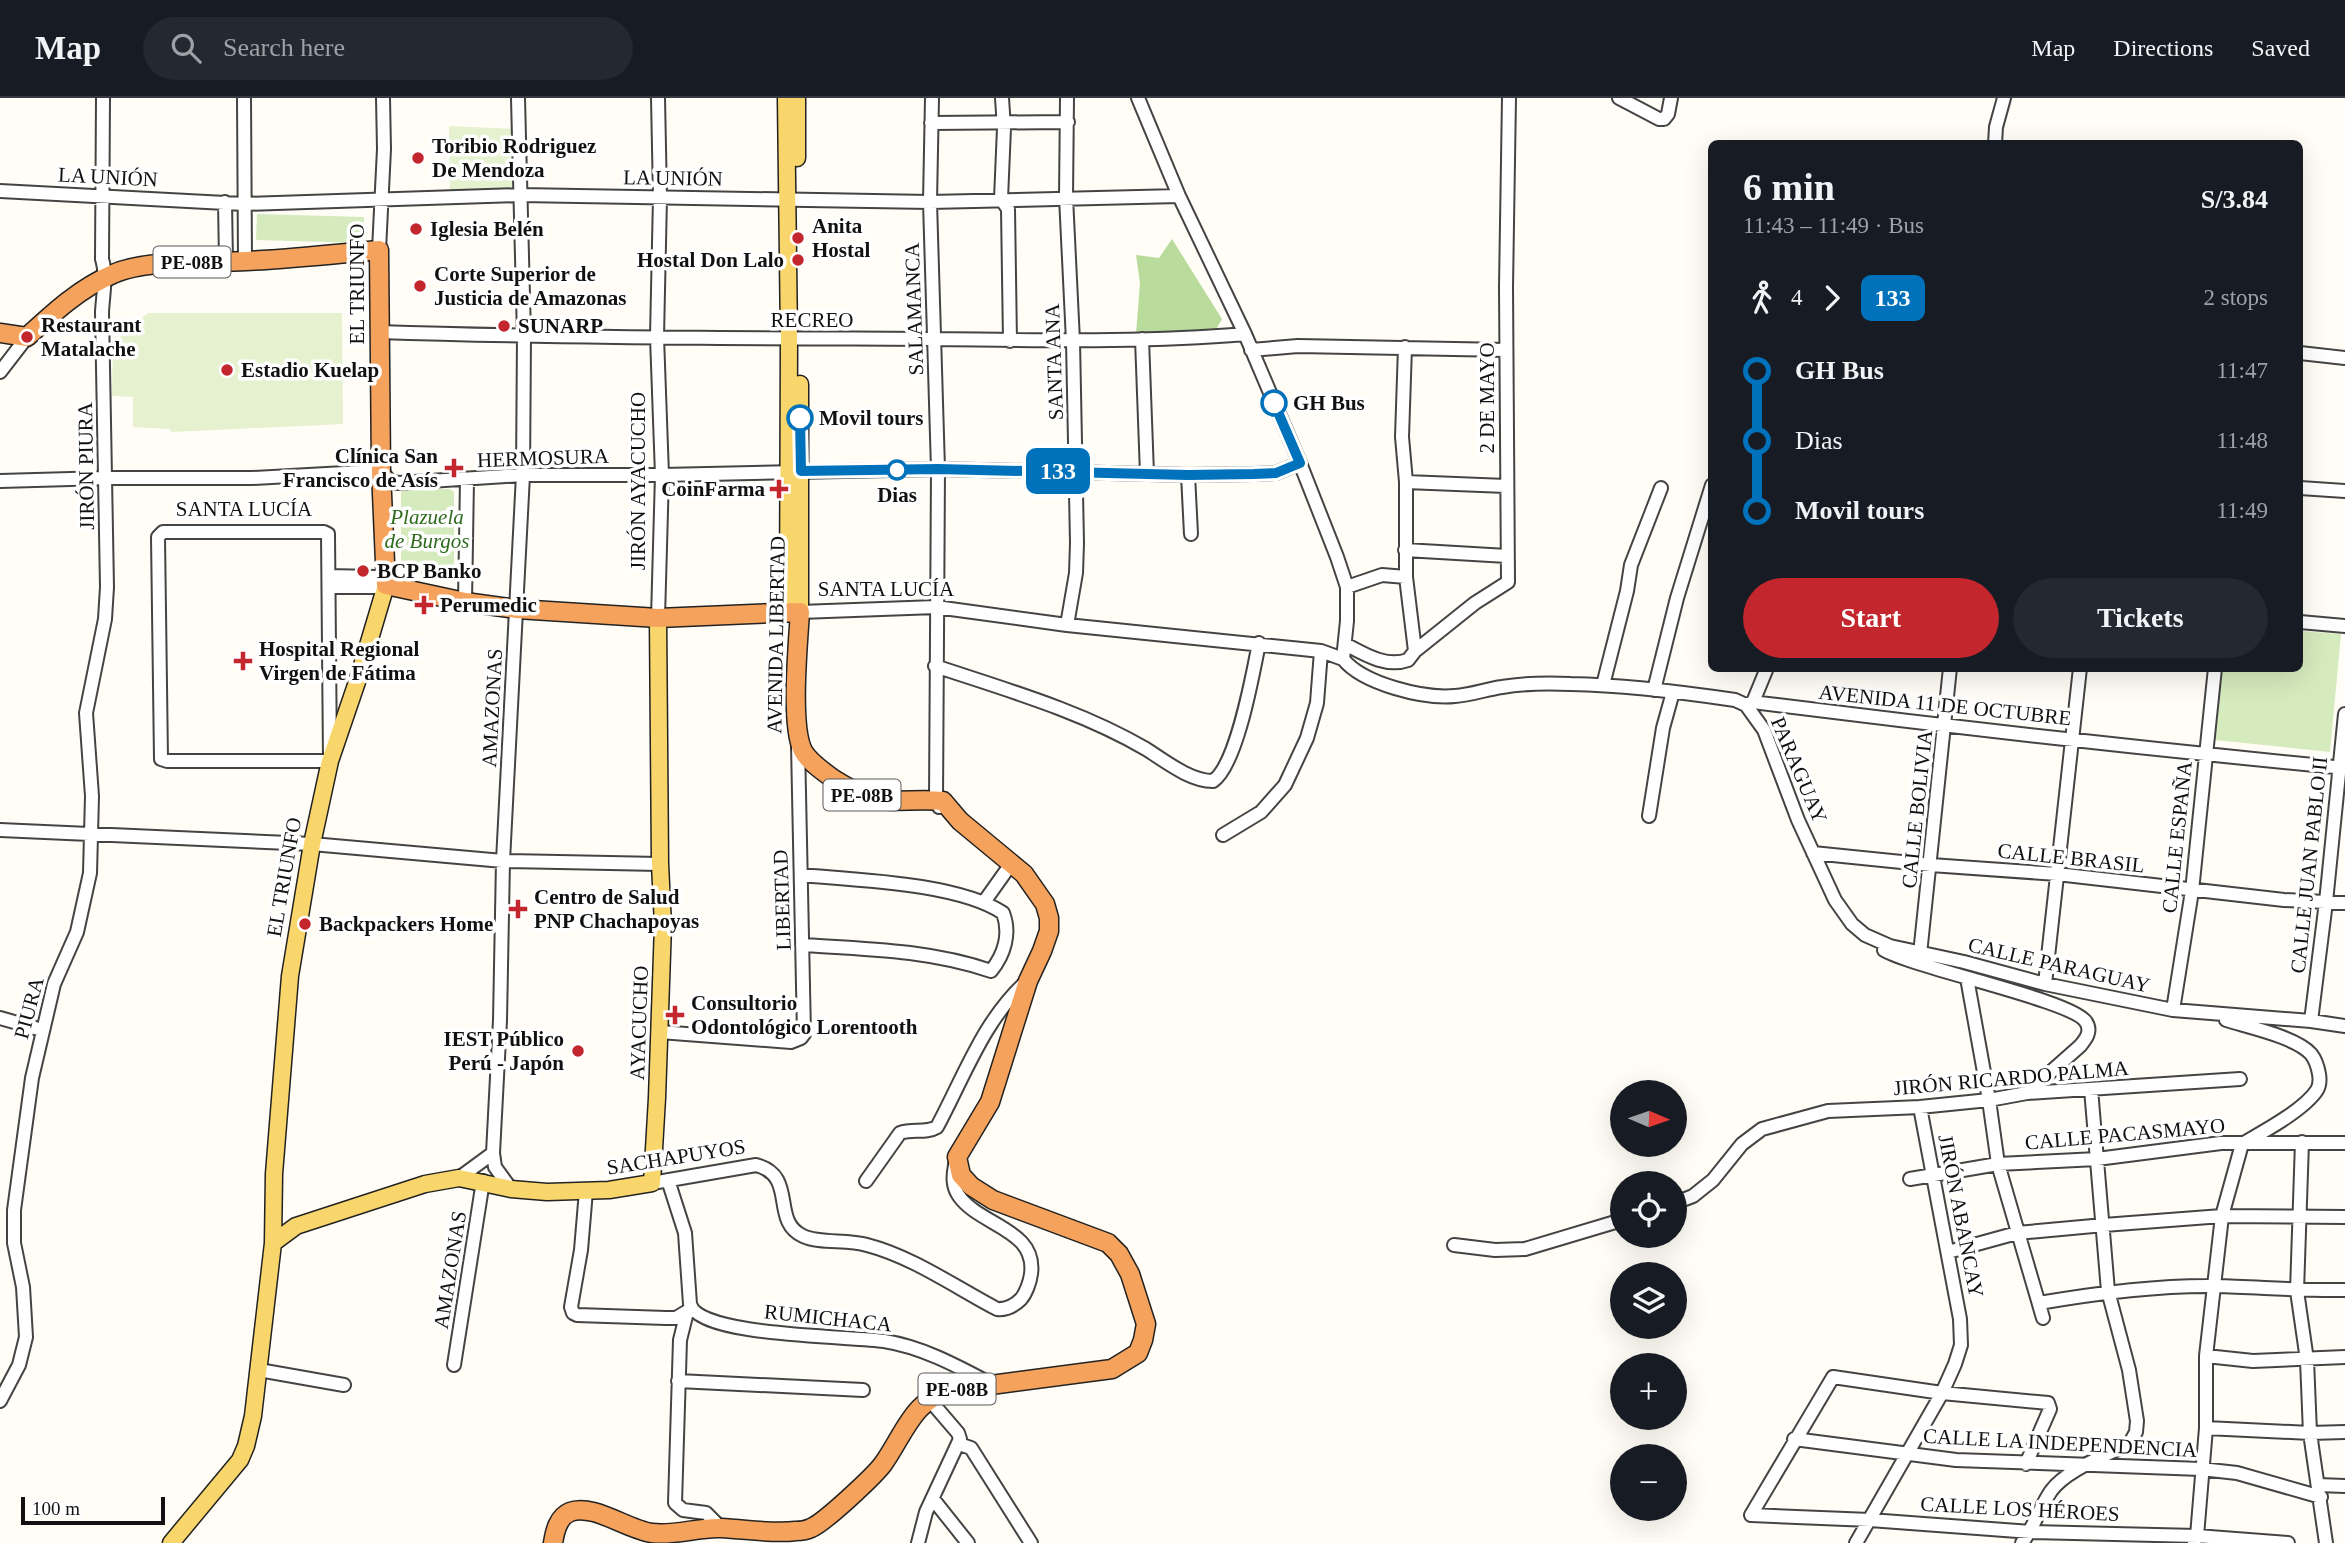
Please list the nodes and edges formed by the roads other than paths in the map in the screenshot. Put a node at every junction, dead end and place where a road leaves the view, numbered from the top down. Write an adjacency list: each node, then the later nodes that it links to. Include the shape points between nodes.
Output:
1 (103, 98): 22 (street, JIRÓN PIURA)
2 (244, 98): 31 (street)
3 (383, 98): 28 (street, EL TRIUNFO)
4 (518, 98): 21 (street, AMAZONAS)
5 (658, 98): 24 (street, JIRÓN AYACUCHO)
6 (786, 98): 26 (main road, AVENIDA LIBERTAD)
7 (797, 98): 26 (main road, AVENIDA LIBERTAD)
8 (932, 98): 17 (street, SALAMANCA)
9 (1002, 98): 18 (street)
10 (1067, 98): 16 (street, SANTA ANA)
11 (1138, 98): 23 (street)
12 (1509, 98): 49 (street, 2 DE MAYO)
13 (1619, 98): 14 (street, via 1659,119 1668,114)
14 (1671, 98)
15 (2004, 98): 19 (street)
16 (1068, 122): 18 (street); 25 (street, SANTA ANA)
17 (931, 123): 18 (street); 30 (street, SALAMANCA)
18 (1002, 123): 27 (street)
19 (1995, 140)
20 (0, 191): 22 (street, LA UNIÓN)
21 (521, 195): 24 (street, LA UNIÓN); 28 (street, LA UNIÓN); 39 (street, AMAZONAS)
22 (103, 196): 29 (street, LA UNIÓN); 35 (street, JIRÓN PIURA)
23 (1179, 196): 25 (street, LA UNIÓN); 38 (street)
24 (660, 197): 26 (street, LA UNIÓN); 41 (street, JIRÓN AYACUCHO)
25 (1066, 197): 27 (street, LA UNIÓN); 46 (street, SANTA ANA)
26 (792, 199): 30 (street, LA UNIÓN); 42 (main road, AVENIDA LIBERTAD)
27 (1002, 199): 30 (street, LA UNIÓN); 45 (street, via 1009,209)
28 (380, 201): 31 (street, LA UNIÓN); 32 (street, EL TRIUNFO)
29 (225, 202): 31 (street, LA UNIÓN); 33 (street)
30 (930, 202): 43 (street, SALAMANCA)
31 (244, 204): 34 (street)
32 (379, 250): 34 (highway, PE-08B); 36 (highway, EL TRIUNFO)
33 (226, 261): 34 (highway, PE-08B); 35 (highway, PE-08B, via 156,264 122,270)
34 (245, 261)
35 (103, 280): 40 (highway, PE-08B, via 76,295); 62 (street, JIRÓN PIURA)
36 (378, 332): 39 (street, RECREO); 55 (highway, EL TRIUNFO)
37 (0, 333): 40 (highway)
38 (1245, 334): 44 (street, RECREO); 48 (street)
39 (524, 336): 41 (street, RECREO); 59 (street, AMAZONAS)
40 (27, 337): 52 (street)
41 (657, 337): 42 (street, RECREO); 60 (street, JIRÓN AYACUCHO)
42 (794, 339): 43 (street, RECREO); 56 (main road, AVENIDA LIBERTAD)
43 (934, 339): 45 (street, RECREO); 54 (street, SALAMANCA)
44 (1142, 340): 46 (street, RECREO); 58 (street)
45 (1010, 341): 46 (street, RECREO)
46 (1073, 341): 57 (street, SANTA ANA)
47 (1405, 347): 48 (street); 49 (street); 65 (street, via 1402,437)
48 (1251, 350): 53 (street)
49 (1506, 350): 66 (street, 2 DE MAYO)
50 (2303, 353): 51 (street)
51 (2345, 358)
52 (0, 372)
53 (1300, 463): 61 (street, HERMOSURA, via 1276,473); 77 (street)
54 (938, 469): 56 (street, HERMOSURA); 57 (street, HERMOSURA); 79 (street, SALAMANCA)
55 (381, 471): 62 (street, HERMOSURA, via 252,478); 63 (street, HERMOSURA, via 391,482 399,483); 76 (highway, EL TRIUNFO)
56 (795, 471): 60 (street, HERMOSURA); 81 (main road, AVENIDA LIBERTAD)
57 (1075, 471): 58 (street, HERMOSURA); 84 (street, SANTA ANA, via 1076,573)
58 (1147, 474): 61 (street, HERMOSURA)
59 (523, 475): 60 (street, HERMOSURA); 63 (street, HERMOSURA); 80 (street, AMAZONAS)
60 (662, 475): 82 (street, JIRÓN AYACUCHO)
61 (1188, 475): 71 (street)
62 (106, 478): 64 (street, HERMOSURA); 111 (street, JIRÓN PIURA, via 105,619 86,713)
63 (467, 480): 78 (street)
64 (0, 481)
65 (1406, 482): 66 (street); 72 (street)
66 (1506, 486): 73 (street, 2 DE MAYO)
67 (1661, 488): 96 (street, via 1631,565)
68 (2303, 488): 69 (street)
69 (2345, 491)
70 (1708, 498): 97 (street)
71 (1191, 534)
72 (1405, 550): 73 (street); 74 (street)
73 (1507, 556): 89 (street, 2 DE MAYO, via 1508,582)
74 (1406, 577): 77 (street, via 1382,575); 89 (street)
75 (329, 581): 76 (street, SANTA LUCÍA, via 375,577); 106 (street); 106 (street, SANTA LUCÍA, via 328,534 324,532 159,534 161,759)
76 (386, 585): 78 (highway, SANTA LUCÍA); 106 (main road, EL TRIUNFO)
77 (1347, 587): 87 (street)
78 (465, 602): 80 (highway, SANTA LUCÍA)
79 (936, 607): 81 (street, SANTA LUCÍA); 84 (street, SANTA LUCÍA); 91 (street, SALAMANCA)
80 (517, 609): 82 (highway, SANTA LUCÍA); 115 (street, AMAZONAS)
81 (794, 613): 82 (highway, SANTA LUCÍA); 102 (highway, AVENIDA LIBERTAD / PE-08B); 105 (highway, AVENIDA LIBERTAD, via 786,721)
82 (658, 618): 116 (main road, JIRÓN AYACUCHO)
83 (2303, 622): 85 (street)
84 (1068, 625): 86 (street, SANTA LUCÍA)
85 (2345, 626)
86 (1259, 643): 88 (street, SANTA LUCÍA); 91 (street, via 1239,730 1219,777 1213,781 1179,769 1118,732)
87 (1345, 644): 89 (street, via 1390,662 1408,660); 90 (street)
88 (1321, 651): 90 (street, SANTA LUCÍA); 112 (street, via 1317,703 1290,775 1261,811)
89 (1415, 651)
90 (1343, 659): 96 (street, AVENIDA 11 DE OCTUBRE, via 1371,679 1430,695 1455,696 1534,684)
91 (935, 666): 108 (street, SALAMANCA)
92 (1765, 672): 99 (street)
93 (1950, 672): 101 (street, CALLE BOLIVIA)
94 (2080, 672): 103 (street)
95 (2215, 672): 104 (street, CALLE ESPAÑA)
96 (1603, 685): 97 (street, AVENIDA 11 DE OCTUBRE)
97 (1654, 690): 98 (street, AVENIDA 11 DE OCTUBRE)
98 (1673, 692): 99 (street, AVENIDA 11 DE OCTUBRE); 109 (street)
99 (1750, 703): 101 (street, AVENIDA 11 DE OCTUBRE); 114 (street, PARAGUAY)
100 (2345, 713): 107 (street, CALLE JUAN PABLO II)
101 (1944, 726): 103 (street, AVENIDA 11 DE OCTUBRE); 118 (street, CALLE BOLIVIA)
102 (798, 735): 105 (street, AVENIDA LIBERTAD); 108 (highway, PE-08B, via 809,760 866,797)
103 (2074, 739): 104 (street, AVENIDA 11 DE OCTUBRE); 120 (street)
104 (2205, 755): 107 (street, AVENIDA 11 DE OCTUBRE); 121 (street, CALLE ESPAÑA)
105 (798, 760): 108 (highway, PE-08B, via 821,781 870,808); 119 (street, LIBERTAD)
106 (330, 761): 113 (main road, EL TRIUNFO)
107 (2343, 767): 123 (street, CALLE JUAN PABLO II)
108 (942, 807): 117 (highway)
109 (1648, 816)
110 (0, 830): 111 (street)
111 (91, 833): 113 (street); 136 (street, PIURA, via 86,898)
112 (1223, 835)
113 (312, 844): 115 (street); 165 (main road, EL TRIUNFO, via 290,976)
114 (1813, 853): 118 (street, CALLE BRASIL); 125 (street, CALLE PARAGUAY)
115 (503, 861): 116 (street); 146 (street, AMAZONAS)
116 (660, 864): 137 (main road, AYACUCHO)
117 (1011, 864): 122 (street); 129 (highway, via 1037,890 1049,918 1049,931)
118 (1931, 866): 120 (street, CALLE BRASIL); 127 (street, CALLE BOLIVIA)
119 (800, 874): 122 (street, via 905,886); 126 (street, LIBERTAD)
120 (2057, 874): 121 (street, CALLE BRASIL); 130 (street)
121 (2192, 891): 123 (street, CALLE BRASIL); 131 (street, CALLE ESPAÑA)
122 (984, 902): 126 (street, via 1003,913 1008,928 1004,950 991,971 895,950)
123 (2326, 902): 124 (street, CALLE BRASIL); 134 (street, CALLE JUAN PABLO II)
124 (2345, 903)
125 (1852, 924): 127 (street, CALLE PARAGUAY, via 1890,946); 128 (street, via 1888,952)
126 (803, 945): 137 (street, LIBERTAD, via 802,1038 792,1042)
127 (1920, 954): 130 (street, CALLE PARAGUAY)
128 (1966, 978): 140 (street, via 2043,1000 2086,1020 2089,1028 2080,1046); 141 (street)
129 (1028, 981): 147 (highway, via 990,1102); 155 (street, via 995,1018 937,1127 900,1133)
130 (2045, 984): 131 (street, CALLE PARAGUAY)
131 (2173, 1010): 132 (street, CALLE PARAGUAY)
132 (2202, 1014): 134 (street, CALLE PARAGUAY); 144 (street, via 2300,1046 2317,1065 2319,1086 2314,1093 2272,1127)
133 (0, 1018): 136 (street)
134 (2311, 1021): 135 (street, CALLE PARAGUAY)
135 (2345, 1026)
136 (41, 1030): 186 (street, PIURA, via 15,1210 14,1243 26,1337 19,1365)
137 (660, 1032): 154 (main road, AYACUCHO)
138 (2240, 1079): 139 (street, JIRÓN RICARDO PALMA)
139 (2091, 1089): 140 (street, JIRÓN RICARDO PALMA); 148 (street)
140 (2027, 1093): 141 (street, JIRÓN RICARDO PALMA)
141 (1989, 1100): 142 (street, JIRÓN RICARDO PALMA); 149 (street)
142 (1920, 1107): 150 (street, JIRÓN ABANCAY); 158 (street, JIRÓN RICARDO PALMA, via 1828,1111 1762,1129 1742,1144 1713,1180)
143 (2302, 1142): 144 (street, CALLE PACASMAYO); 145 (street, CALLE PACASMAYO); 161 (street)
144 (2242, 1143): 148 (street, CALLE PACASMAYO); 159 (street)
145 (2345, 1143)
146 (493, 1153): 151 (street); 156 (street, AMAZONAS, via 495,1167)
147 (957, 1157): 154 (street, SACHAPUYOS, via 953,1183 957,1194 967,1206 1020,1239 1028,1251 1031,1280 1022,1298 1010,1308 997,1309 890,1253 849,1241 802,1236 791,1227 779,1181 767,1168); 182 (highway, PE-08B, via 961,1175 993,1200 1108,1243 1130,1274 1146,1324 1138,1353 1112,1369)
148 (2096, 1159): 149 (street, CALLE PACASMAYO); 163 (street)
149 (1998, 1164): 150 (street, CALLE PACASMAYO); 164 (street)
150 (1934, 1177): 152 (street, CALLE PACASMAYO); 167 (street, JIRÓN ABANCAY)
151 (459, 1178): 153 (main road, SACHAPUYOS); 165 (main road, SACHAPUYOS, via 425,1184 296,1226)
152 (1910, 1179)
153 (483, 1181): 156 (main road, SACHAPUYOS); 178 (street, AMAZONAS)
154 (660, 1181): 157 (main road, SACHAPUYOS); 173 (street, AYACUCHO, via 685,1233)
155 (866, 1181)
156 (511, 1189): 157 (main road, SACHAPUYOS)
157 (586, 1191): 173 (street, via 573,1313 676,1318)
158 (1687, 1198)
159 (2222, 1216): 161 (street); 163 (street); 168 (street)
160 (2345, 1217): 161 (street)
161 (2300, 1218): 171 (street)
162 (1610, 1224): 166 (street, via 1525,1249)
163 (2104, 1225): 164 (street); 170 (street)
164 (2017, 1233): 167 (street); 172 (street)
165 (273, 1243): 179 (main road, EL TRIUNFO)
166 (1454, 1245)
167 (1948, 1252): 184 (street, JIRÓN ABANCAY, via 1962,1332 1959,1354)
168 (2214, 1286): 170 (street); 171 (street); 175 (street)
169 (2345, 1290): 171 (street)
170 (2108, 1291): 172 (street); 194 (street, via 2129,1370 2136,1432 2130,1443)
171 (2297, 1291): 177 (street)
172 (2039, 1303): 174 (street)
173 (691, 1311): 180 (street, AYACUCHO, via 680,1340); 182 (street, RUMICHACA, via 746,1329 884,1341 958,1366)
174 (2043, 1318)
175 (2206, 1356): 177 (street); 187 (street)
176 (2345, 1357): 177 (street)
177 (2307, 1360): 189 (street)
178 (454, 1365)
179 (258, 1370): 181 (street); 203 (main road, EL TRIUNFO, via 253,1416 240,1460)
180 (678, 1381): 183 (street); 200 (street, AYACUCHO, via 676,1503 683,1510 706,1513)
181 (344, 1385)
182 (993, 1385): 185 (highway, PE-08B)
183 (863, 1390)
184 (1942, 1393): 190 (street, via 1833,1377); 192 (street); 193 (street, via 2048,1402 2050,1409)
185 (928, 1398): 191 (street, via 958,1433); 200 (highway, PE-08B, via 880,1468 811,1529)
186 (0, 1401)
187 (2206, 1428): 189 (street); 195 (street)
188 (2345, 1432): 189 (street)
189 (2310, 1433): 197 (street)
190 (1794, 1439): 192 (street, CALLE LA INDEPENDENCIA); 199 (street, CALLE LOS HÉROES, via 1751,1515)
191 (959, 1444): 198 (street); 207 (street, via 971,1448)
192 (1907, 1453): 193 (street, CALLE LA INDEPENDENCIA); 199 (street)
193 (2026, 1464): 194 (street, CALLE LA INDEPENDENCIA)
194 (2085, 1466): 195 (street, CALLE LA INDEPENDENCIA); 201 (street, via 2064,1476)
195 (2201, 1469): 197 (street, CALLE LA INDEPENDENCIA); 202 (street)
196 (2345, 1486): 197 (street, CALLE LA INDEPENDENCIA)
197 (2319, 1491): 211 (street)
198 (933, 1499): 205 (street); 206 (street)
199 (1870, 1520): 201 (street, CALLE LOS HÉROES); 208 (street)
200 (721, 1528): 204 (highway, PE-08B, via 652,1533 581,1510 559,1522)
201 (2031, 1532): 202 (street, CALLE LOS HÉROES); 209 (street)
202 (2196, 1540): 210 (street, CALLE LOS HÉROES)
203 (171, 1543)
204 (553, 1543)
205 (918, 1543)
206 (968, 1543)
207 (1031, 1543)
208 (1856, 1543)
209 (2022, 1543)
210 (2288, 1543)
211 (2326, 1543)

